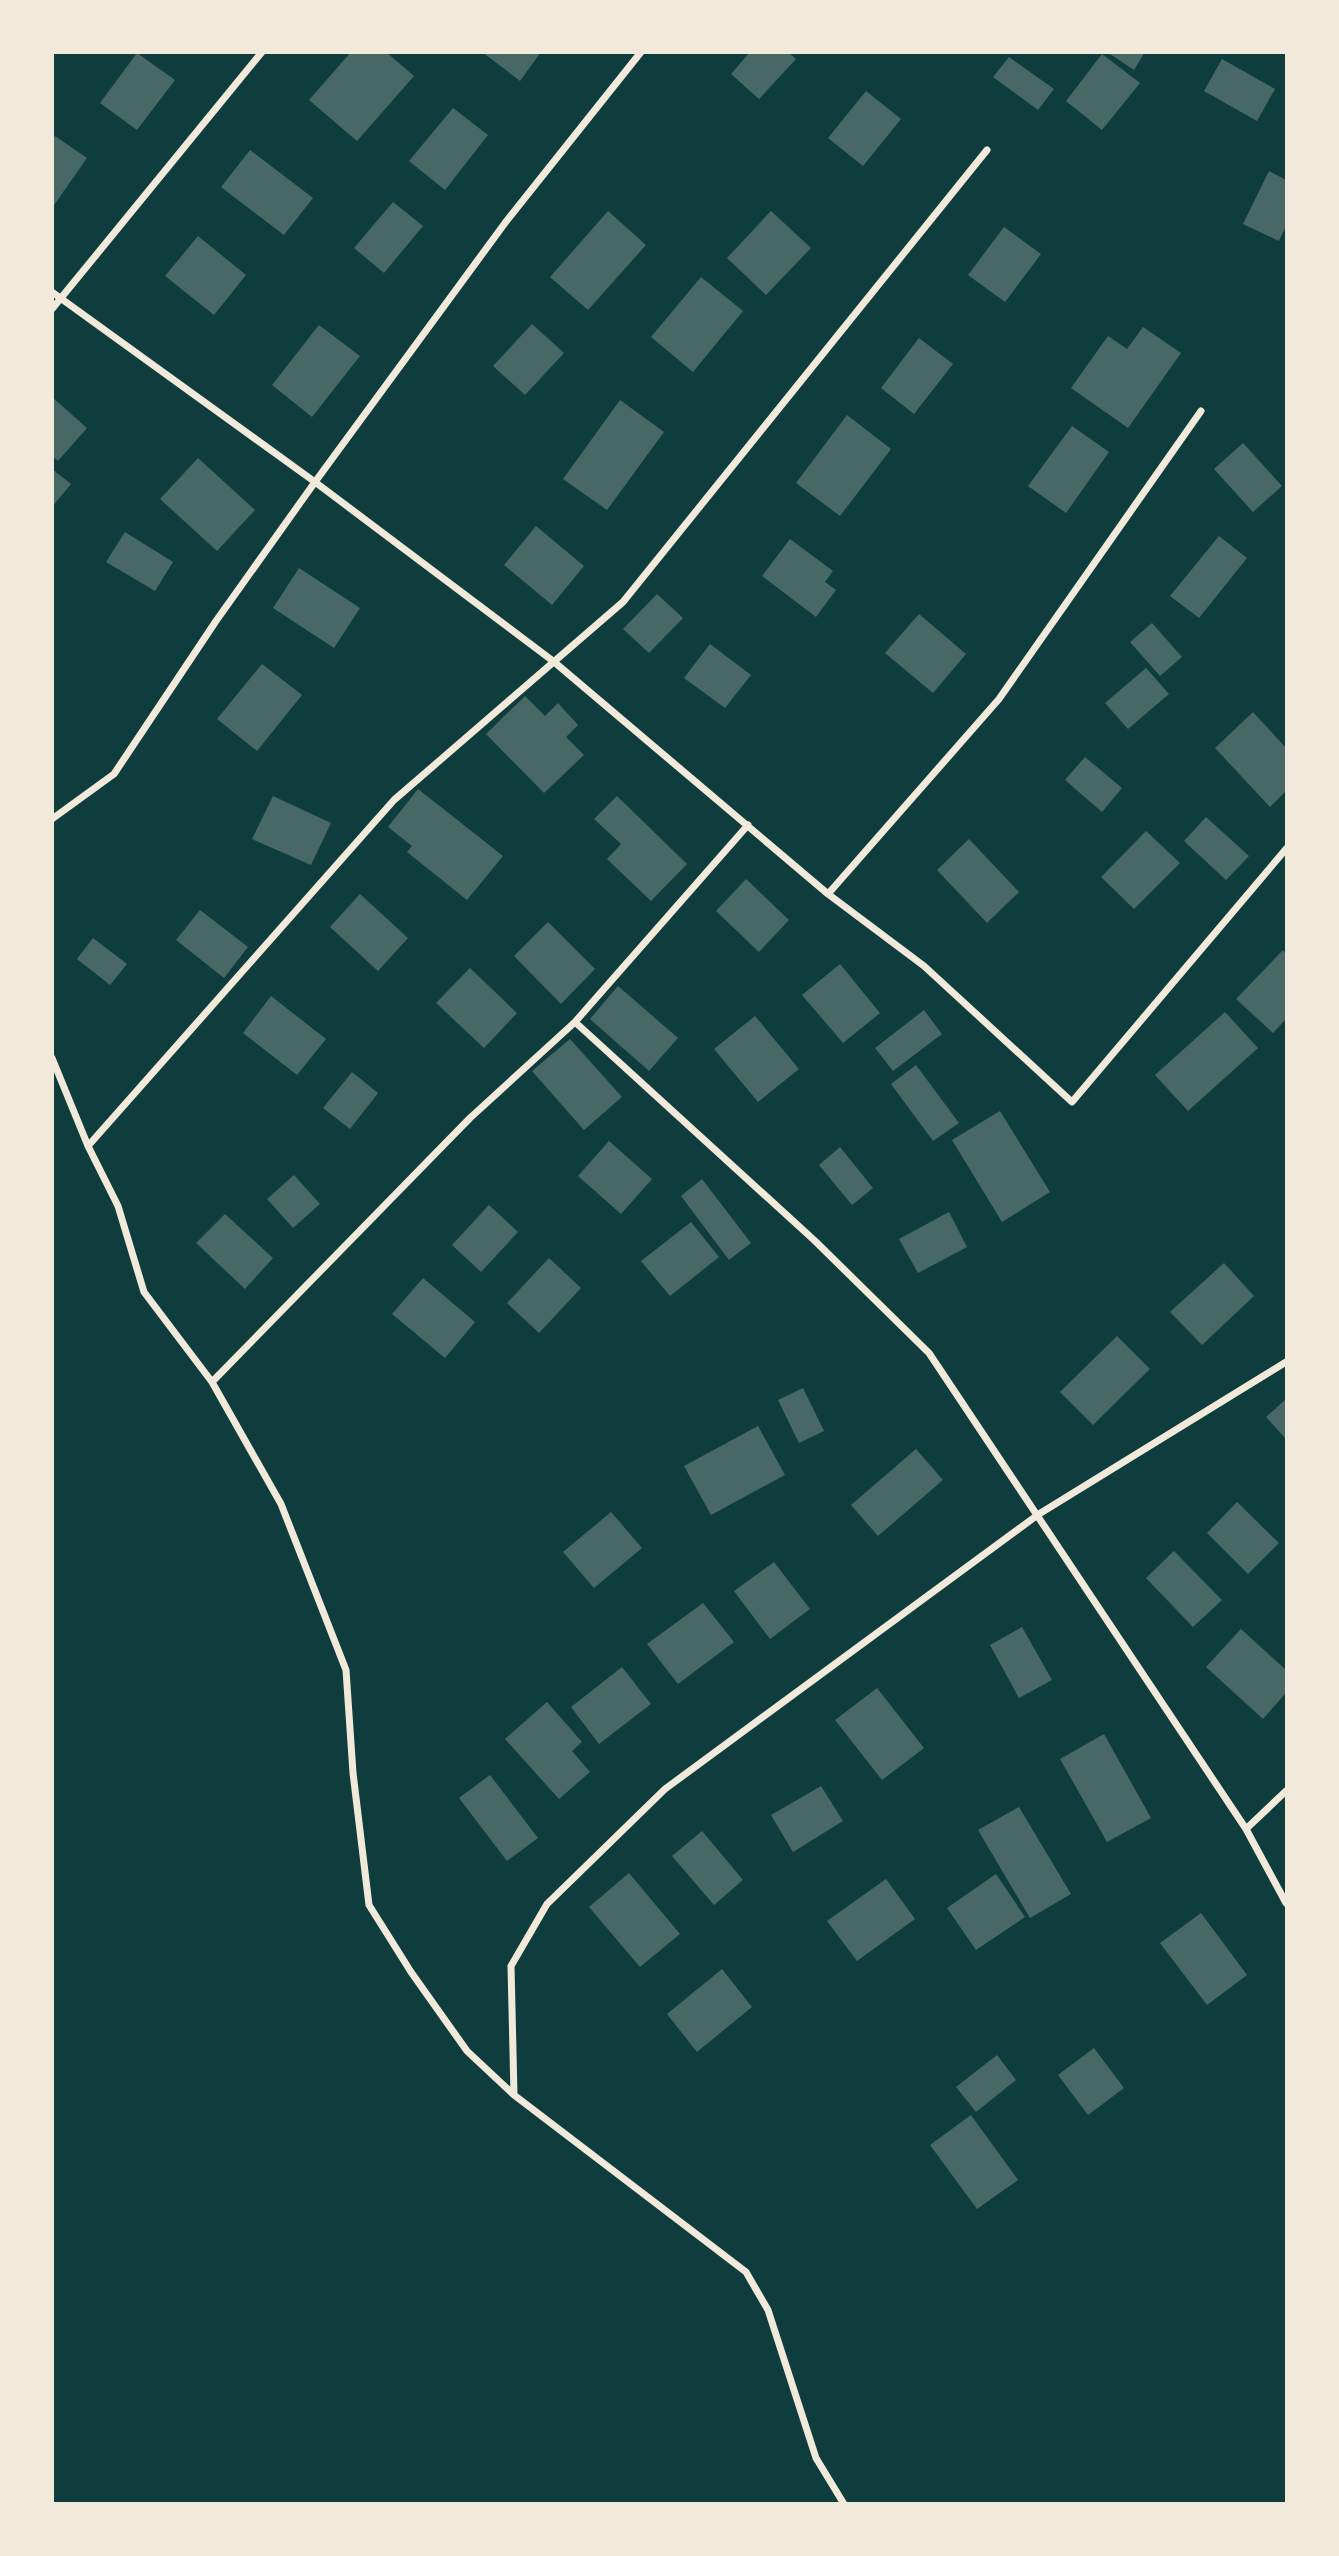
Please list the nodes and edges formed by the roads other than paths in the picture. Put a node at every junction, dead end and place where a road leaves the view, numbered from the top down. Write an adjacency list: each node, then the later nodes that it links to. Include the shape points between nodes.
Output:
1 (262, 52): 4 (street)
2 (641, 52): 7 (street, via 505,223)
3 (987, 149): 8 (street, via 623,602)
4 (56, 294): 5 (street); 7 (street)
5 (52, 309)
6 (1201, 411): 12 (street, via 999,699)
7 (315, 482): 8 (street); 9 (street, via 114,774)
8 (553, 662): 10 (street); 15 (street, via 394,800)
9 (52, 819)
10 (748, 825): 12 (street); 13 (street)
11 (1286, 849): 12 (street, via 1072,1102 924,967)
12 (828, 894)
13 (575, 1021): 17 (street, via 470,1118); 18 (street, via 814,1240 929,1353)
14 (52, 1058): 15 (street)
15 (88, 1146): 17 (street, via 118,1206 144,1292)
16 (1286, 1363): 18 (street)
17 (212, 1382): 22 (street, via 281,1504 346,1670 369,1905 467,2050)
18 (1039, 1514): 20 (street); 22 (street, via 665,1789 547,1904 511,1966)
19 (1286, 1791): 20 (street)
20 (1245, 1829): 21 (street)
21 (1286, 1903)
22 (514, 2095): 23 (street, via 746,2272 768,2310 816,2458)
23 (844, 2504)

